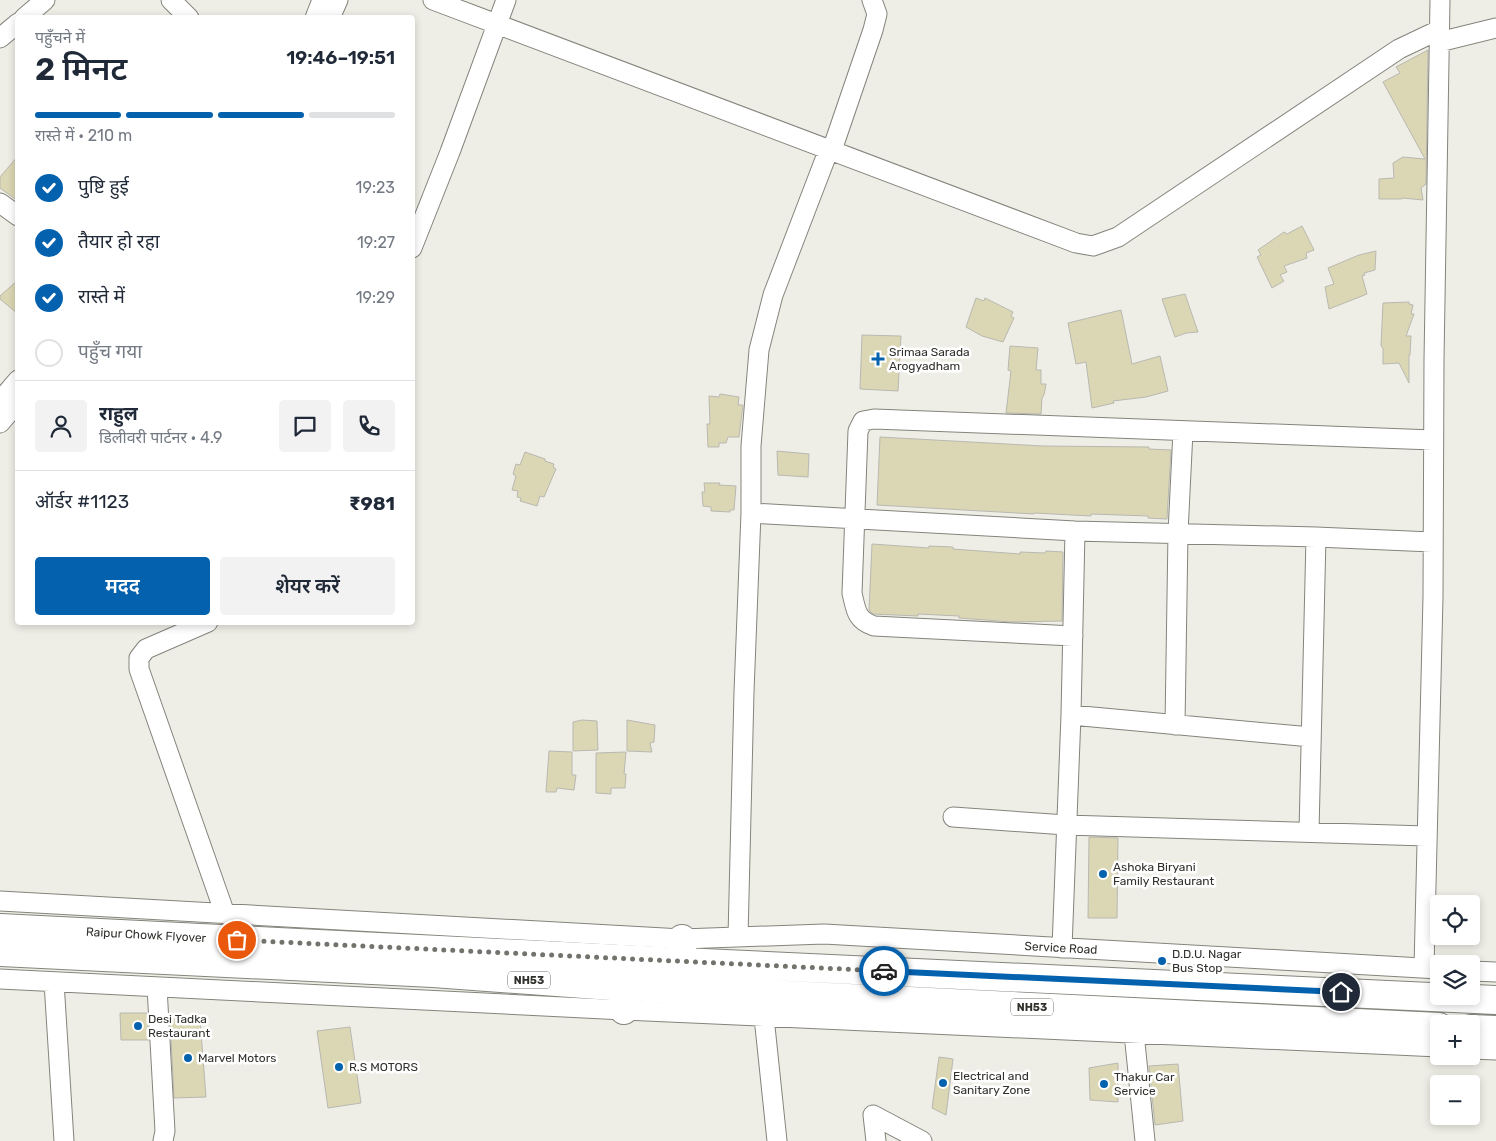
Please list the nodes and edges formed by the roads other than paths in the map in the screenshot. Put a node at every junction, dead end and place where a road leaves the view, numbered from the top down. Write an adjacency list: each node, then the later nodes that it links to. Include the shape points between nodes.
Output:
1 (45, 0): 9 (street)
2 (171, 0): 10 (street)
3 (322, 0): 11 (street)
4 (338, 0): 12 (street)
5 (433, 0): 13 (street)
6 (506, 0): 13 (street)
7 (872, 0): 18 (street, via 877,14 873,30)
8 (1440, 0): 16 (street)
9 (28, 15)
10 (186, 15)
11 (315, 15)
12 (331, 15)
13 (496, 25): 18 (street); 21 (street)
14 (15, 26): 17 (street)
15 (1496, 28): 16 (street)
16 (1439, 36): 18 (street, via 1399,49 1118,237 1092,246 1076,244); 25 (street)
17 (0, 38)
18 (831, 150): 26 (street, via 773,295 759,350 751,446)
19 (0, 203): 20 (street)
20 (15, 214)
21 (415, 240)
22 (9, 390): 23 (street)
23 (0, 423)
24 (1183, 431): 25 (street); 27 (street, via 864,421 858,431); 29 (street)
25 (1433, 440): 31 (street)
26 (750, 513): 27 (street); 44 (street)
27 (854, 518): 28 (street); 33 (street, via 852,593 856,613 864,623)
28 (1075, 531): 29 (street); 33 (street)
29 (1178, 533): 30 (street); 35 (street)
30 (1316, 537): 31 (street); 36 (street)
31 (1432, 542): 40 (street)
32 (201, 625): 42 (street, via 146,649 139,658 139,669)
33 (1073, 636): 34 (street)
34 (1071, 716): 35 (street); 38 (street)
35 (1175, 725): 36 (street)
36 (1311, 737): 39 (street)
37 (953, 817): 38 (street)
38 (1066, 825): 39 (street); 45 (street)
39 (1309, 832): 40 (street)
40 (1426, 836): 48 (street)
41 (0, 901): 42 (street, Service Road)
42 (226, 914): 46 (street, Service Road)
43 (0, 928): 49 (highway, Raipur Chowk Flyover / NH53)
44 (738, 937): 45 (street, Service Road, via 824,934); 46 (street, Service Road)
45 (1062, 948): 50 (street, Service Road)
46 (682, 951): 49 (highway, Raipur Chowk Flyover / NH53); 57 (highway, NH53)
47 (0, 952): 49 (highway, Raipur Chowk Flyover / NH53)
48 (1430, 955)
49 (434, 961): 56 (highway, Raipur Chowk Flyover / NH53)
50 (1430, 969)
51 (1480, 971): 52 (street)
52 (1496, 972)
53 (0, 980): 54 (street)
54 (54, 982): 55 (street); 66 (street)
55 (157, 987): 56 (street); 67 (street)
56 (625, 999): 58 (street); 59 (highway, NH53)
57 (1496, 1000)
58 (764, 1017): 62 (street); 68 (street)
59 (1430, 1027)
60 (1480, 1029): 61 (highway)
61 (1496, 1030)
62 (1134, 1033): 63 (street); 71 (street)
63 (1430, 1047)
64 (1480, 1049): 65 (street)
65 (1496, 1050)
66 (59, 1140)
67 (163, 1141)
68 (777, 1141)
69 (876, 1141): 70 (street, via 874,1115)
70 (922, 1141)
71 (1145, 1141)

